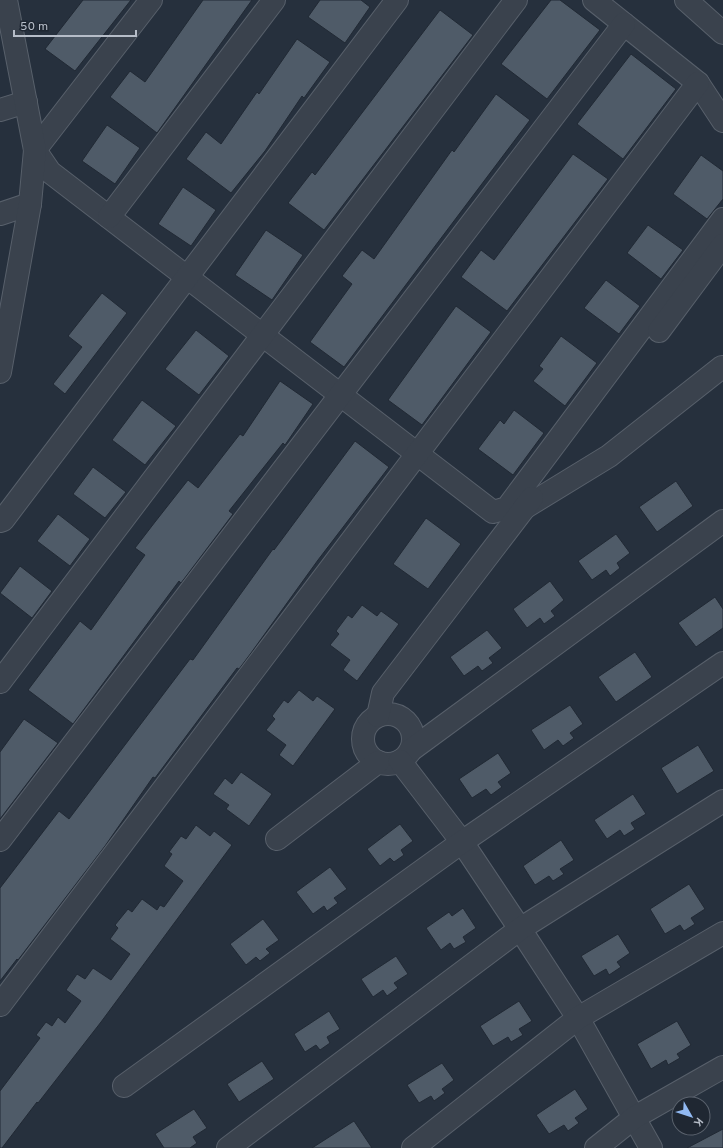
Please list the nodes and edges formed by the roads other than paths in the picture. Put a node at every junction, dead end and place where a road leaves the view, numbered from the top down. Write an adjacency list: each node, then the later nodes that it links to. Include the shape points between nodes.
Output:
1 (151, 0): 14 (street)
2 (274, 0): 17 (street)
3 (397, 0): 20 (street)
4 (516, 0): 22 (street)
5 (594, 0): 8 (street)
6 (686, 0): 9 (street)
7 (10, 5): 11 (street)
8 (624, 24): 10 (street); 25 (street)
9 (723, 33)
10 (698, 83): 13 (street); 26 (street)
11 (26, 102): 12 (street); 14 (street)
12 (0, 110)
13 (723, 121)
14 (35, 150): 15 (street); 17 (street, via 50,172)
15 (30, 204): 16 (street); 21 (street)
16 (0, 214)
17 (109, 217): 20 (street)
18 (723, 219): 26 (street, via 507,508 493,512)
19 (723, 245): 27 (street)
20 (187, 277): 22 (street); 28 (street)
21 (5, 314): 24 (street)
22 (262, 335): 25 (street); 31 (street)
23 (722, 367): 27 (street, via 610,456)
24 (0, 372)
25 (339, 394): 26 (street); 37 (street)
26 (417, 454): 41 (street)
27 (524, 508): 32 (street, via 382,694)
28 (0, 521)
29 (723, 521): 33 (street)
30 (723, 663): 38 (street)
31 (0, 682)
32 (378, 716): 33 (street, via 393,714 406,722 413,735); 34 (street, via 367,727 364,735 366,751)
33 (406, 755): 34 (street, via 386,764); 38 (street)
34 (378, 762): 36 (street)
35 (723, 801): 39 (street)
36 (277, 839)
37 (0, 840)
38 (462, 842): 39 (street); 44 (street)
39 (520, 929): 42 (street); 46 (street)
40 (723, 933): 42 (street)
41 (0, 1005)
42 (578, 1018): 45 (street); 47 (street)
43 (723, 1067): 45 (street)
44 (124, 1086)
45 (634, 1117): 48 (street); 49 (street)
46 (228, 1148)
47 (413, 1148)
48 (596, 1148)
49 (651, 1148)

